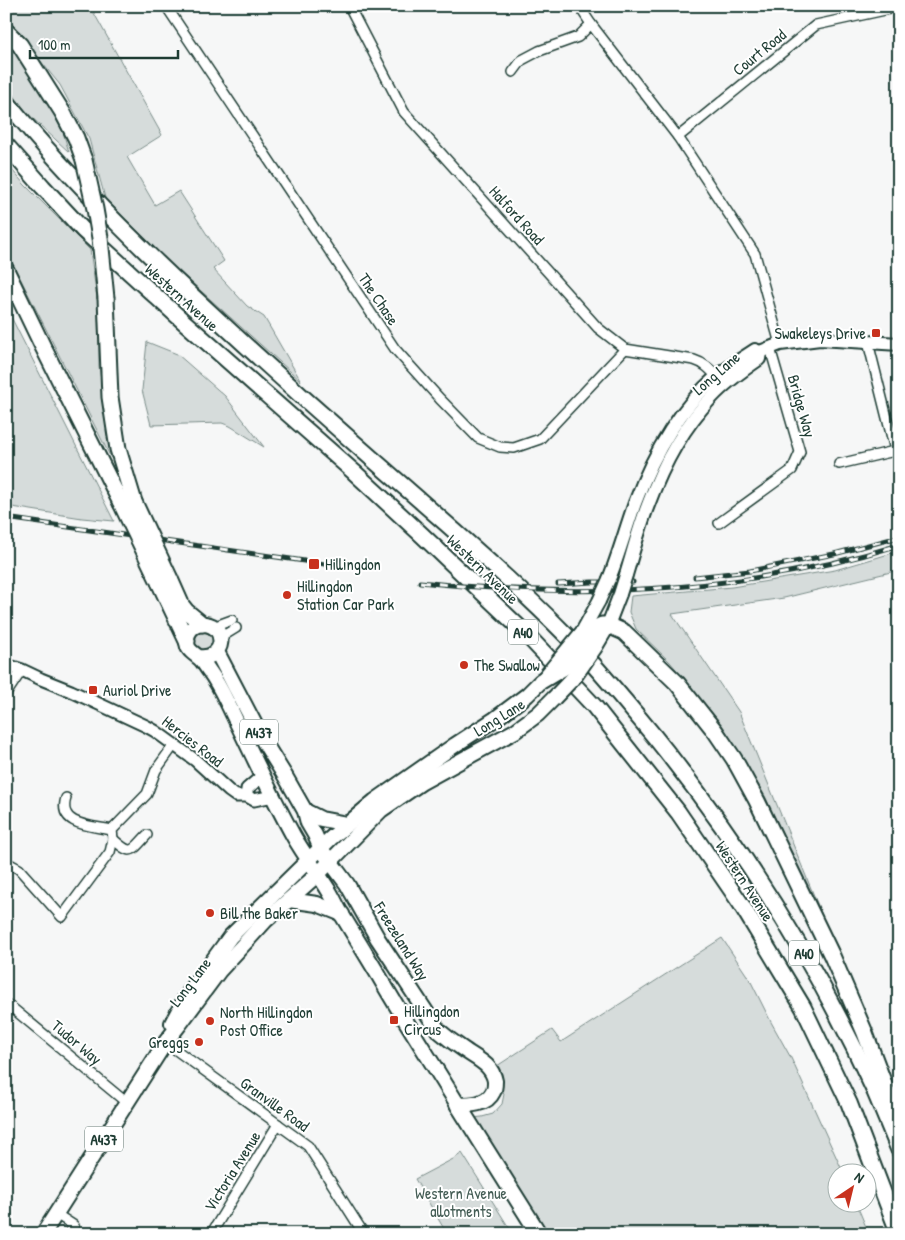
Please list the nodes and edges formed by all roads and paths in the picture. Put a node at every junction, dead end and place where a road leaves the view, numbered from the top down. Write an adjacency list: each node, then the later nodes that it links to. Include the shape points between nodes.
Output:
1 (166, 6): 15 (street, The Chase, via 395,349 478,438 500,447 514,448 540,439)
2 (349, 6): 15 (street, Halford Road, via 404,112 598,328)
3 (579, 6): 5 (street)
4 (899, 7): 9 (street, Court Road, via 816,25)
5 (591, 24): 7 (street, via 578,37 522,60); 9 (street)
6 (6, 31): 19 (highway, bridge, via 20,45 63,112 84,160 100,238 110,397)
7 (513, 72)
8 (6, 101): 54 (highway, Western Avenue / A40, via 75,181 147,252 359,448 485,558 567,637 618,692 710,808 778,910 853,1047)
9 (678, 137): 14 (street, via 755,254)
10 (6, 145): 61 (highway, Western Avenue / A40, via 83,230 347,466 524,633 594,706 678,812 741,904 803,1007 850,1103)
11 (6, 270): 19 (highway, via 48,356)
12 (868, 342): 13 (main road, Long Lane); 14 (main road, Long Lane, via 820,339); 17 (street)
13 (899, 344)
14 (770, 348): 16 (main road, Long Lane, via 755,350); 20 (street, Bridge Way, via 800,452 792,470); 23 (main road, Long Lane, bridge, via 713,396 682,437 647,506)
15 (625, 349): 16 (street, Halford Road, via 701,362)
16 (717, 377): 24 (main road, Long Lane, bridge, via 689,406 656,456 599,601)
17 (897, 450): 18 (street)
18 (839, 464)
19 (128, 502): 21 (highway, bridge)
20 (719, 524)
21 (164, 580): 22 (highway, via 186,611); 25 (highway)
22 (207, 625): 25 (main road, via 191,629); 26 (main road, via 217,630); 26 (street, via 234,624)
23 (608, 625): 24 (highway, via 598,627); 53 (highway, via 624,632 677,683 734,759 832,956)
24 (589, 638): 30 (highway, bridge, via 566,666); 44 (main road, Long Lane, bridge, via 574,676 538,714 515,731 422,782 381,810)
25 (186, 641): 27 (main road, via 192,654)
26 (219, 646): 27 (main road, via 212,656); 37 (main road, A437, via 264,742)
27 (198, 657): 33 (main road, A437, via 223,694)
28 (6, 665): 29 (street, Hercies Road)
29 (22, 670): 31 (street); 32 (street, Hercies Road, via 146,726)
30 (541, 681): 38 (main road, Long Lane, via 527,695 374,801)
31 (6, 694)
32 (174, 745): 34 (street, Hercies Road, via 236,796); 39 (street, via 156,770 146,794)
33 (262, 776): 34 (street, via 248,789); 35 (main road, A437)
34 (247, 796): 35 (street, Hercies Road, via 254,800)
35 (273, 796): 42 (main road, A437)
36 (66, 798): 39 (street, via 64,810 71,820)
37 (305, 811): 38 (main road, via 321,819); 41 (main road, Freezeland Way)
38 (347, 824): 41 (main road, Long Lane)
39 (113, 835): 40 (street, via 125,850 130,851); 43 (street, via 110,852 62,917 19,870)
40 (147, 835)
41 (321, 849): 42 (main road, Long Lane); 44 (main road, Freezeland Way)
42 (308, 861): 45 (main road); 49 (main road, Long Lane, via 230,937 186,997)
43 (6, 862)
44 (330, 862): 45 (main road, Long Lane); 51 (main road, Freezeland Way, via 438,1030 492,1072 495,1090 490,1097 476,1104)
45 (318, 874): 46 (main road, Long Lane); 47 (main road)
46 (289, 900): 47 (main road, via 317,904); 49 (main road, Long Lane, via 219,971)
47 (342, 914): 51 (main road)
48 (6, 1004): 50 (street, Tudor Way)
49 (165, 1043): 50 (main road, Long Lane / A437); 52 (street, Granville Road)
50 (127, 1103): 55 (main road, Long Lane / A437)
51 (458, 1105): 60 (highway)
52 (278, 1124): 58 (street, Victoria Avenue); 59 (street, Granville Road, via 308,1146)
53 (899, 1124)
54 (899, 1150)
55 (56, 1214): 56 (main road, Long Lane / A437); 57 (street, via 73,1224)
56 (43, 1234)
57 (69, 1234)
58 (211, 1234)
59 (364, 1234)
60 (539, 1234)
61 (898, 1234)

